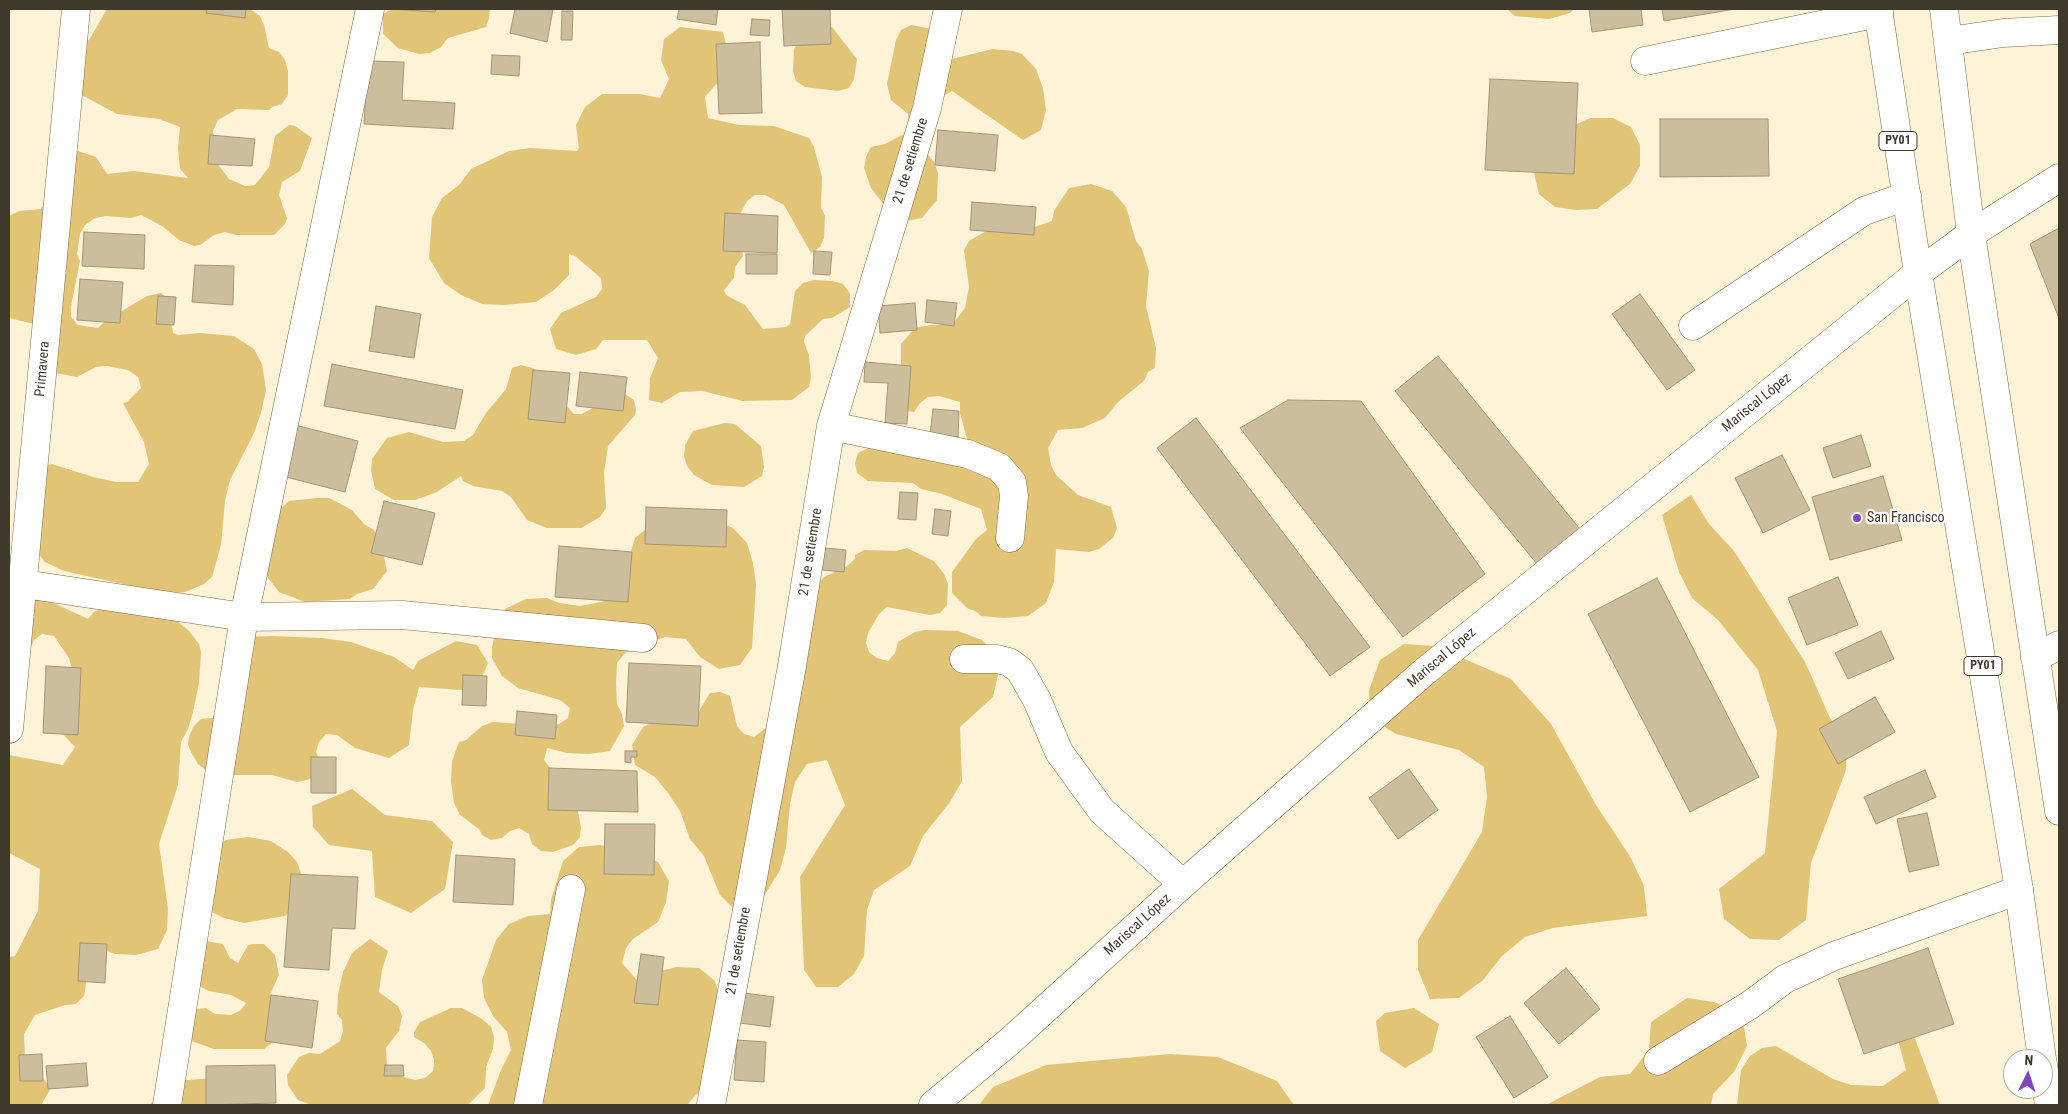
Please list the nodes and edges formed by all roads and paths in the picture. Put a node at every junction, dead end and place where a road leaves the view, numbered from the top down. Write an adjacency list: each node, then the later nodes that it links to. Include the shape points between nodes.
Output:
1 (76, 9): 16 (main road, Primavera)
2 (370, 9): 17 (main road)
3 (948, 9): 14 (main road, 21 de setiembre, via 927,108)
4 (1944, 9): 7 (main road)
5 (1879, 11): 8 (main road); 10 (main road, PY01)
6 (2059, 30): 7 (main road, via 2003,33)
7 (1949, 41): 11 (main road)
8 (1645, 61)
9 (2059, 178): 11 (main road, Mariscal López)
10 (1907, 196): 12 (main road, PY01); 13 (main road, via 1864,211)
11 (1971, 234): 12 (main road, Mariscal López); 20 (main road)
12 (1918, 274): 24 (main road, Mariscal López, via 1424,672); 26 (main road, PY01)
13 (1693, 326)
14 (831, 426): 15 (main road, via 968,454 999,467 1012,482); 31 (main road, 21 de setiembre, via 792,666)
15 (1010, 538)
16 (24, 584): 17 (main road); 22 (main road, Primavera)
17 (244, 617): 18 (main road, via 402,615); 29 (main road)
18 (643, 638)
19 (2059, 646): 20 (main road)
20 (2035, 658): 23 (main road)
21 (964, 659): 24 (main road, via 997,659 1020,670 1059,752 1102,811)
22 (9, 729)
23 (2059, 811)
24 (1183, 884): 32 (main road, Mariscal López, via 1009,1042)
25 (571, 889): 30 (main road)
26 (2019, 890): 27 (main road, PY01); 28 (main road, via 1834,956 1785,979 1750,1005)
27 (2041, 1049)
28 (1658, 1061)
29 (167, 1105)
30 (528, 1105)
31 (711, 1105)
32 (933, 1105)

